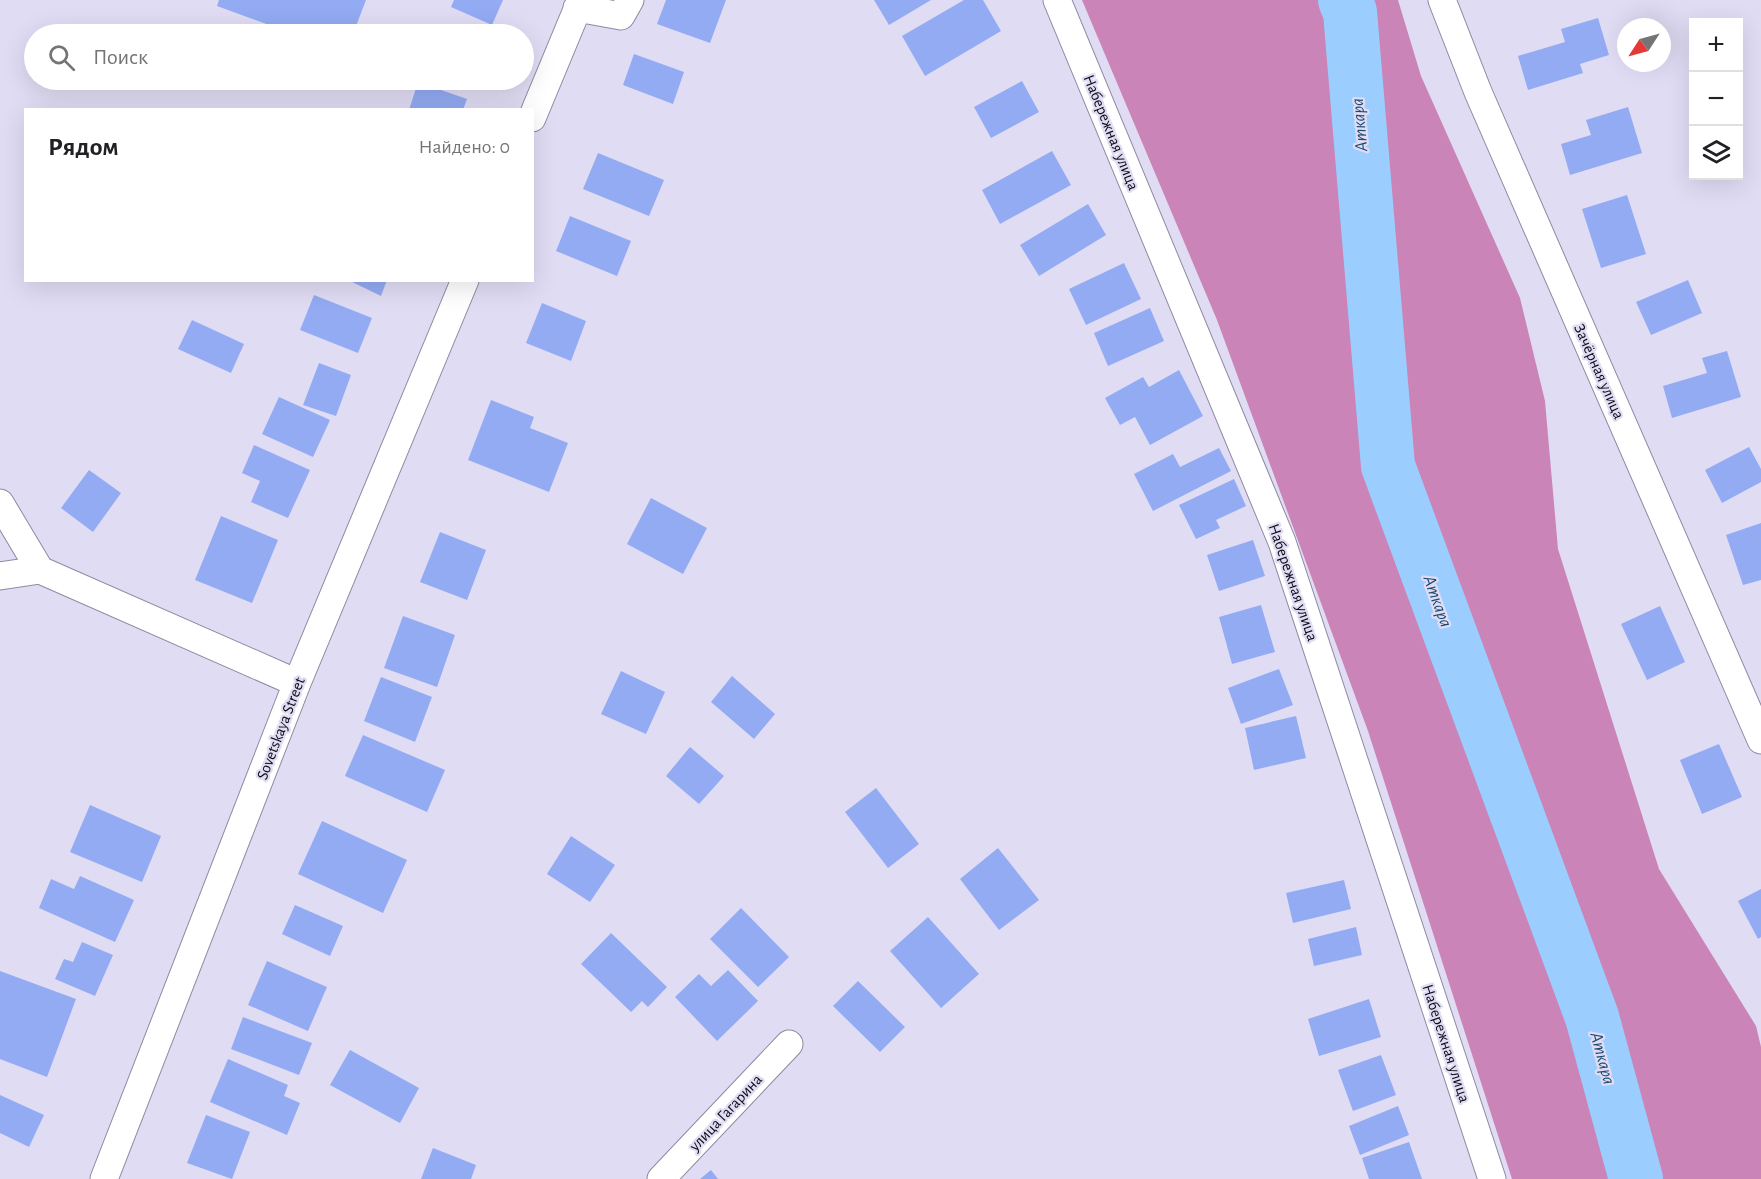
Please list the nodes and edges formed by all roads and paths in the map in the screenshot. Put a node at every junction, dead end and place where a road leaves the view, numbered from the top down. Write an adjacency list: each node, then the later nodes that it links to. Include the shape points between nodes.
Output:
1 (630, 0): 4 (street, via 621,16)
2 (1057, 0): 15 (street, Набережная улица, via 1282,542)
3 (1442, 0): 11 (street, Зачёрная улица, via 1478,92)
4 (579, 4): 5 (street)
5 (534, 113)
6 (464, 282): 10 (street, Sovetskaya Street)
7 (0, 503): 8 (street)
8 (40, 570): 9 (street); 10 (street)
9 (0, 576)
10 (297, 683): 13 (street, Sovetskaya Street)
11 (1761, 740)
12 (789, 1044): 14 (street, улица Гагарина)
13 (104, 1179)
14 (661, 1179)
15 (1492, 1179)

